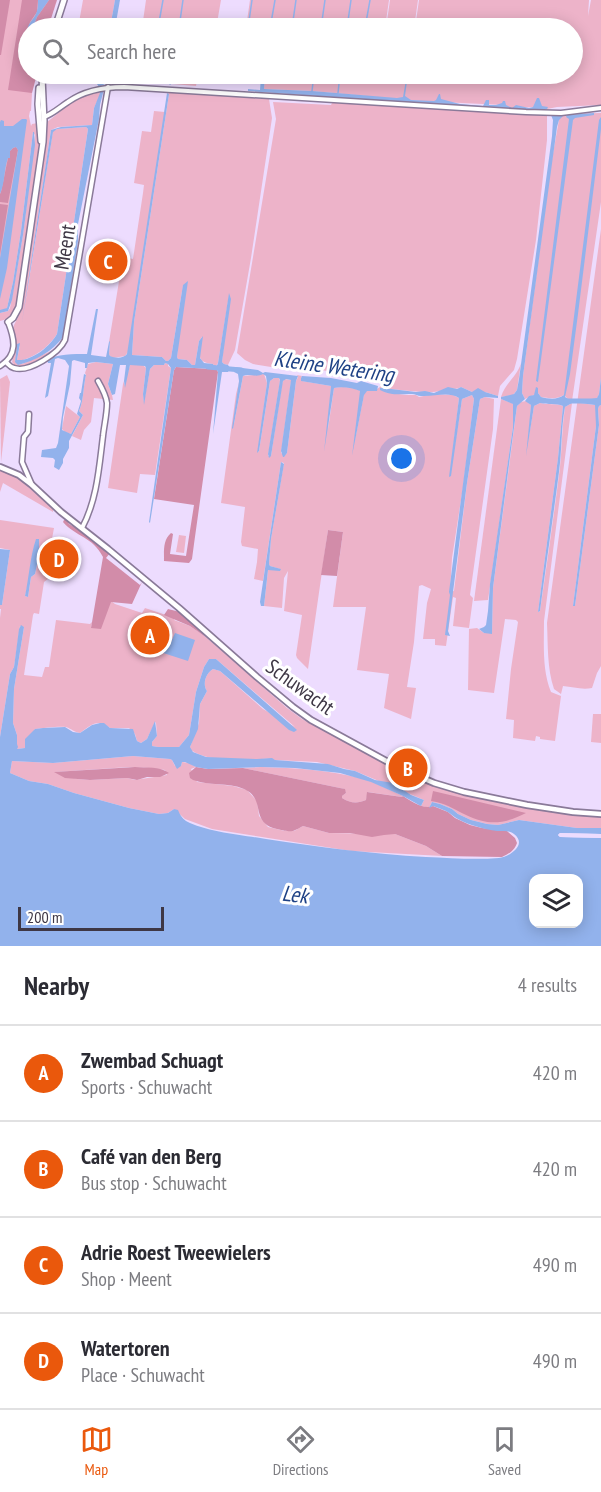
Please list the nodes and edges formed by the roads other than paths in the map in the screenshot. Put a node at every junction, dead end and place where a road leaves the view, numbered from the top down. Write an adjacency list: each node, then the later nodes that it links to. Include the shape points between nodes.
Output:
1 (64, 0): 2 (main road)
2 (59, 18)
3 (43, 84): 6 (main road)
4 (106, 87): 5 (street, via 558,112); 6 (street, via 75,98 54,112); 8 (street, Meent, via 65,340 54,353 32,367 15,369)
5 (601, 108)
6 (41, 114): 7 (main road, via 41,149 18,307 13,318)
7 (5, 323): 8 (street, via 14,342)
8 (6, 362): 9 (street)
9 (0, 366)
10 (98, 381): 14 (street, via 107,402 95,491)
11 (29, 414): 13 (street, Schuwacht, via 22,462)
12 (1, 468): 13 (street, Schuwacht)
13 (32, 485): 14 (street, Schuwacht)
14 (82, 528): 15 (street, Schuwacht, via 311,720 434,783 527,805)
15 (601, 813)

